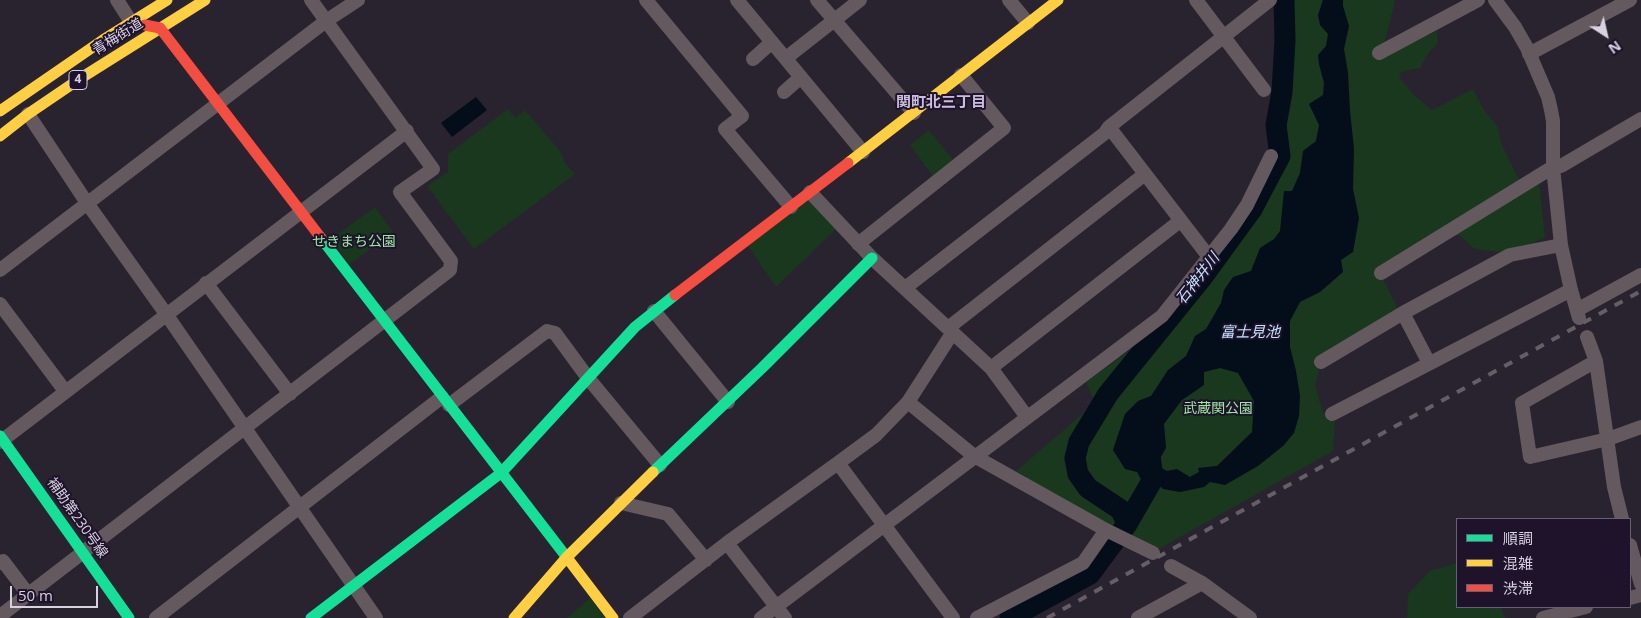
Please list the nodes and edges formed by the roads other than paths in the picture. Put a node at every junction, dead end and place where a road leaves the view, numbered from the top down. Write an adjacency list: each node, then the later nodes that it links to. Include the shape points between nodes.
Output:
1 (117, 0): 19 (street)
2 (167, 0): 19 (street, 青梅街道 / 4)
3 (205, 0): 21 (street, 青梅街道 / 4)
4 (311, 0): 18 (street)
5 (358, 0): 18 (street)
6 (646, 0): 46 (street, via 742,116 725,129)
7 (737, 0): 23 (street)
8 (817, 0): 17 (street)
9 (860, 0): 17 (street)
10 (1009, 0): 20 (street)
11 (1058, 0): 20 (street)
12 (1196, 0): 22 (street)
13 (1270, 0): 22 (street)
14 (1478, 0): 24 (street)
15 (1495, 0): 25 (street, via 1515,26)
16 (1630, 0): 25 (street)
17 (834, 20): 27 (street); 34 (street)
18 (326, 21): 33 (street); 38 (street)
19 (131, 22): 21 (street); 32 (street, 青梅街道 / 4)
20 (1028, 23): 28 (street)
21 (160, 28): 33 (street); 35 (street, 青梅街道 / 4)
22 (1224, 37): 30 (street); 37 (street)
23 (772, 42): 26 (street); 27 (street)
24 (1379, 53)
25 (1530, 54): 42 (street, via 1551,110)
26 (753, 58)
27 (786, 58): 29 (street)
28 (961, 75): 34 (street); 49 (street, via 1004,128)
29 (801, 77): 31 (street); 40 (street)
30 (1264, 90)
31 (784, 92)
32 (3, 104)
33 (218, 104): 45 (street); 47 (street)
34 (914, 113): 40 (street)
35 (28, 114): 39 (street, 青梅街道 / 4); 45 (street)
36 (1641, 119): 42 (street, via 1561,166)
37 (1109, 127): 43 (street); 57 (street)
38 (406, 130): 47 (street); 63 (street, via 433,169 400,192 451,261 450,270)
39 (0, 136)
40 (863, 152): 44 (street)
41 (1271, 156): 51 (street, via 1247,205)
42 (1553, 167): 50 (street); 54 (street)
43 (1146, 174): 48 (street); 64 (street)
44 (810, 192): 46 (street); 49 (street)
45 (87, 203): 53 (street); 62 (street)
46 (790, 207): 60 (street)
47 (300, 211): 56 (street); 63 (street)
48 (1180, 221): 51 (street); 69 (street)
49 (858, 244): 52 (street)
50 (1561, 245): 58 (street); 61 (street, via 1510,255)
51 (1209, 257): 77 (street, via 1162,316)
52 (872, 258): 57 (street); 74 (street)
53 (0, 270)
54 (1382, 272)
55 (1641, 275): 58 (street, via 1578,314)
56 (206, 283): 62 (street); 72 (street)
57 (905, 288): 64 (street)
58 (1571, 290): 68 (street)
59 (0, 304): 71 (street)
60 (654, 311): 70 (street); 74 (street)
61 (1403, 313): 67 (street); 68 (street)
62 (166, 314): 71 (street); 79 (street)
63 (384, 321): 72 (street); 73 (street)
64 (950, 330): 69 (street); 75 (street)
65 (1587, 337): 66 (street)
66 (1596, 361): 81 (street); 81 (street, via 1522,403 1530,457)
67 (1322, 362)
68 (1429, 363): 76 (street)
69 (991, 368): 77 (street)
70 (588, 378): 73 (street, via 555,333 547,331); 84 (street); 85 (street)
71 (66, 391): 80 (street)
72 (290, 394): 79 (street)
73 (446, 401): 85 (street); 87 (street)
74 (728, 402): 84 (street)
75 (908, 402): 82 (street); 83 (street, via 876,435)
76 (1332, 414)
77 (1027, 417): 82 (street)
78 (1641, 427): 81 (street)
79 (244, 428): 87 (street); 93 (street)
80 (1, 439): 93 (street, 補助第230号線)
81 (1608, 439): 88 (street)
82 (974, 456): 89 (street); 90 (street)
83 (838, 463): 89 (street); 91 (street)
84 (660, 466): 86 (street)
85 (501, 473): 95 (street); 101 (street)
86 (621, 503): 95 (street); 96 (street, via 668,514)
87 (299, 506): 101 (street); 107 (street)
88 (1622, 518)
89 (884, 525): 104 (street); 114 (street)
90 (1108, 531): 94 (street); 115 (street, via 1082,562)
91 (727, 543): 96 (street); 104 (street)
92 (1631, 549): 100 (street)
93 (83, 551): 102 (street); 106 (street, 補助第230号線)
94 (1153, 553)
95 (566, 558): 110 (street); 111 (street)
96 (706, 560): 112 (street)
97 (0, 563): 102 (street, via 3,561)
98 (1171, 566): 99 (street)
99 (1202, 583): 116 (street); 117 (street)
100 (1641, 584)
101 (353, 586): 108 (street); 109 (street)
102 (28, 594): 105 (street)
103 (1582, 608): 118 (street)
104 (780, 612): 113 (street)
105 (0, 616)
106 (129, 618)
107 (156, 618)
108 (311, 618)
109 (376, 618)
110 (514, 618)
111 (613, 618)
112 (630, 618)
113 (761, 618)
114 (953, 618)
115 (977, 618)
116 (1138, 618)
117 (1250, 618)
118 (1543, 618)

